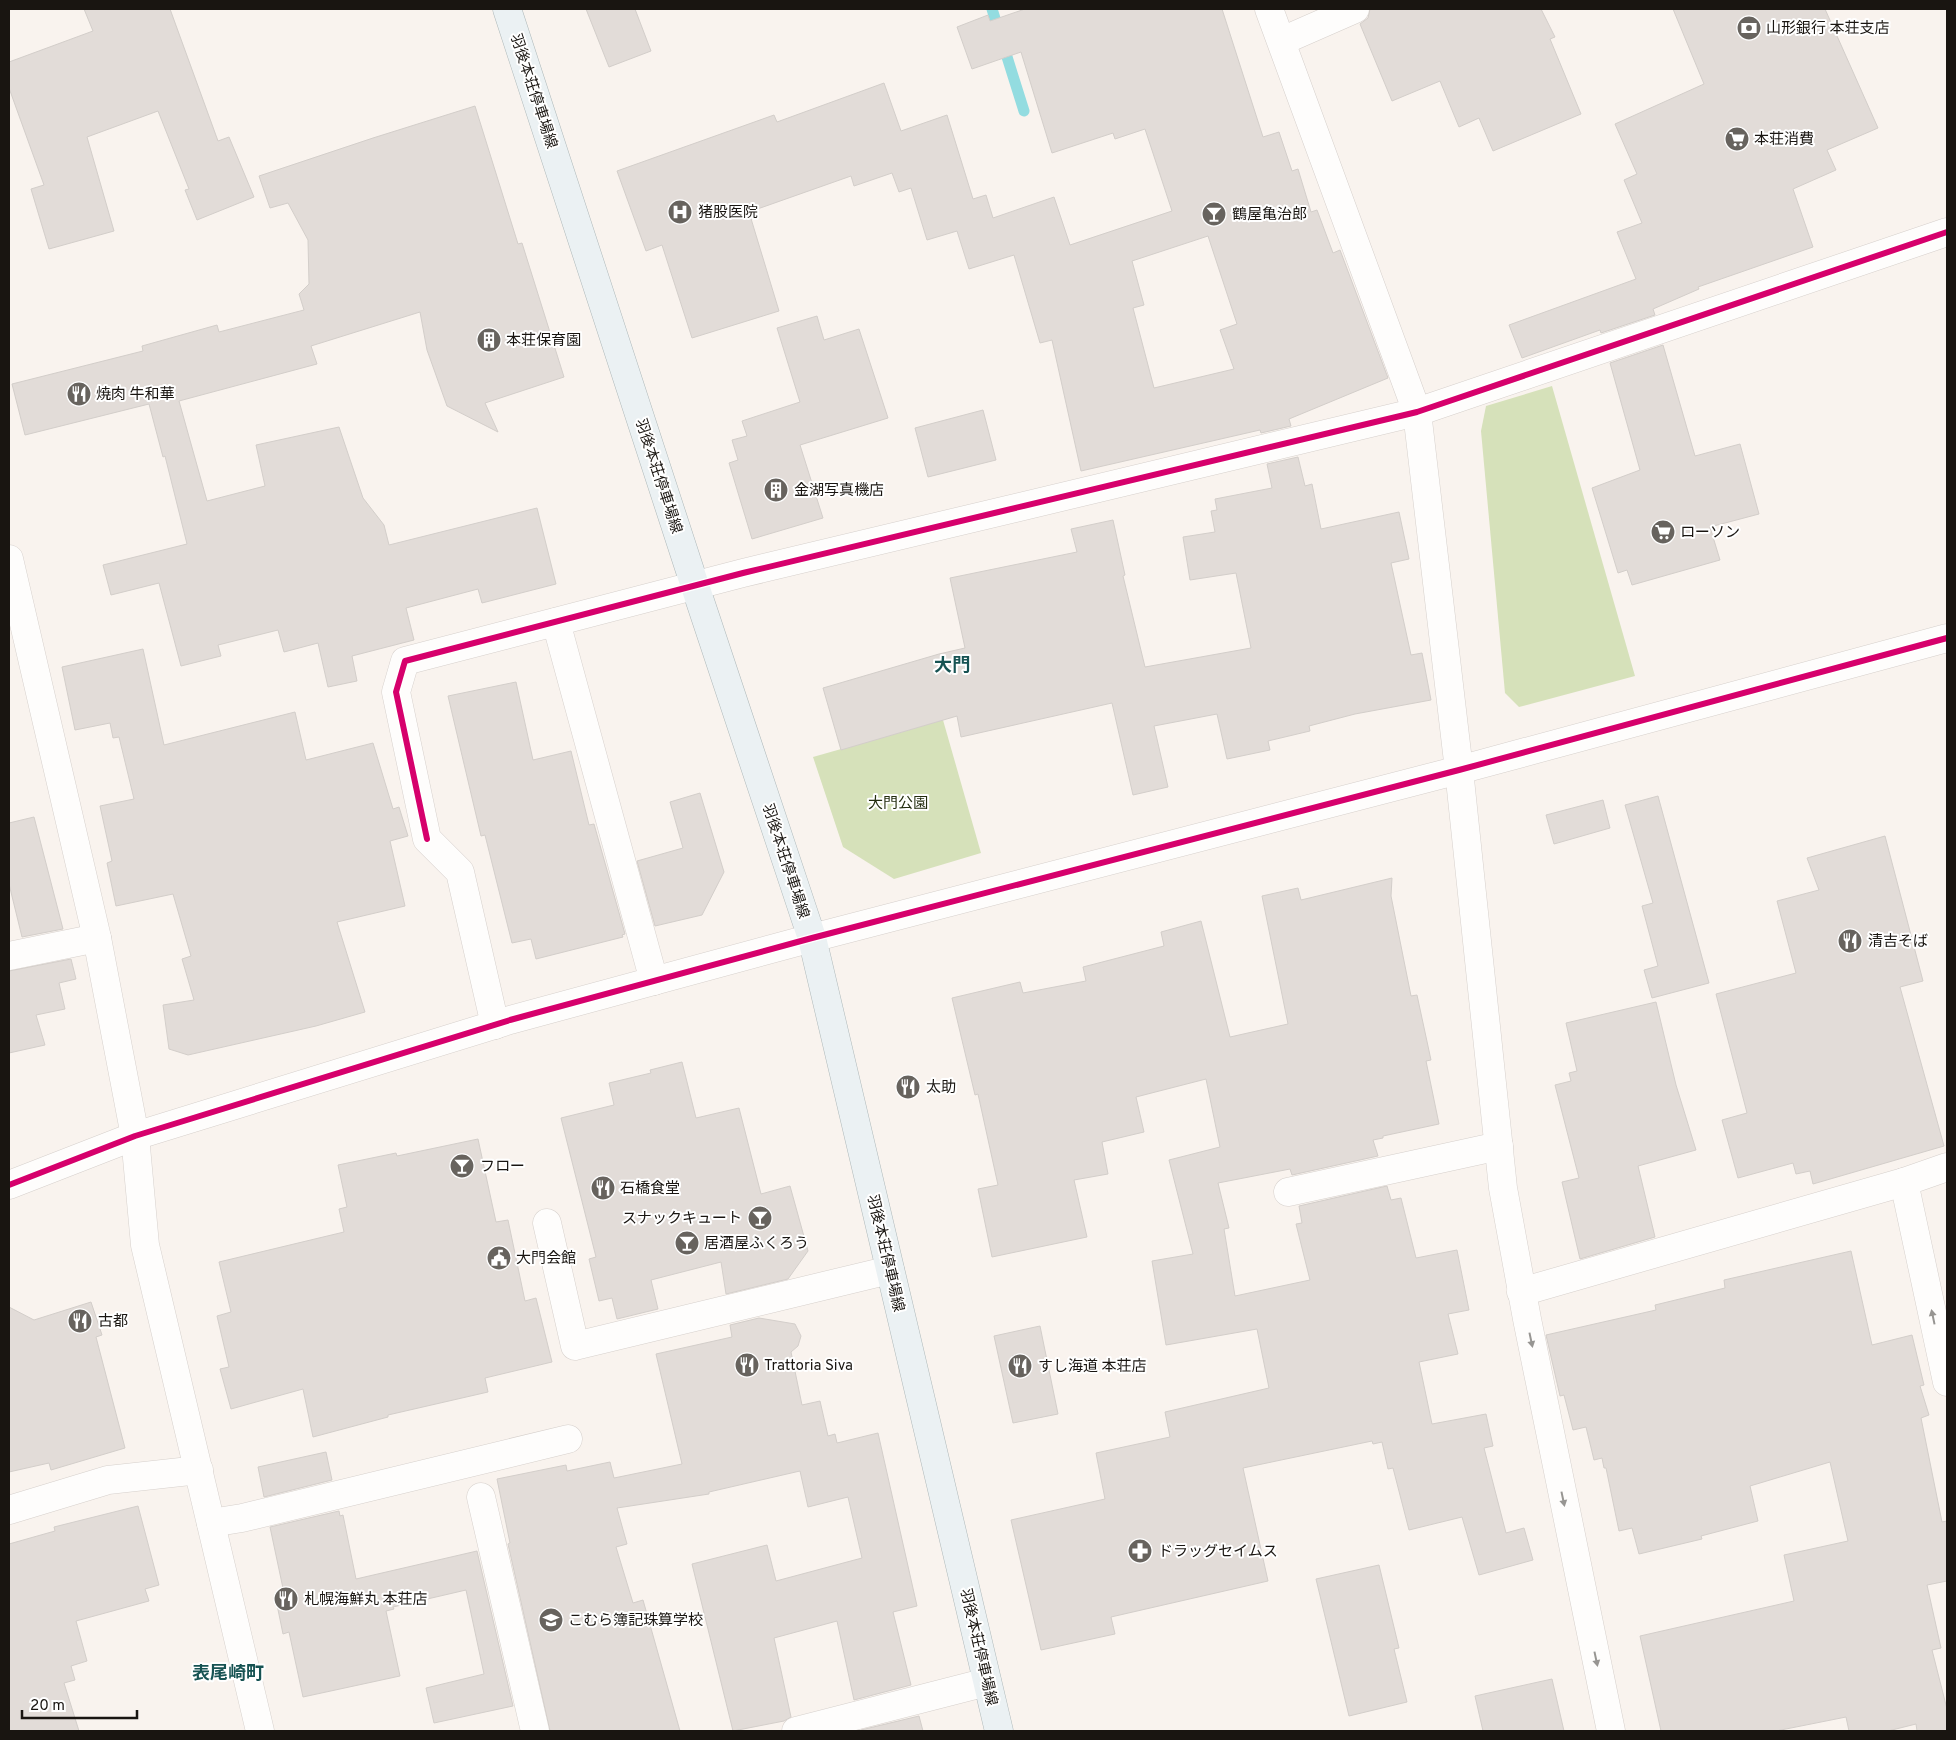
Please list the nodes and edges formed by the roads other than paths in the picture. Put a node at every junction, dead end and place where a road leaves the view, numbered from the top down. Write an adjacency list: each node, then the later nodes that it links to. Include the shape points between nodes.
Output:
1 (508, 9): 8 (main road, 羽後本荘停車場線)
2 (1269, 9): 4 (street)
3 (1355, 9): 4 (street)
4 (1282, 41): 6 (street)
5 (1947, 232): 6 (street)
6 (1417, 412): 8 (street); 11 (street)
7 (9, 561): 12 (street)
8 (695, 586): 9 (street); 13 (main road, 羽後本荘停車場線)
9 (556, 622): 15 (street); 16 (street, via 405,661 396,692 427,839 460,872)
10 (1947, 638): 11 (street)
11 (1459, 770): 13 (street); 18 (street)
12 (97, 938): 14 (street); 17 (street)
13 (812, 938): 15 (street); 24 (main road, 羽後本荘停車場線)
14 (9, 956)
15 (654, 981): 16 (street)
16 (495, 1025): 17 (street)
17 (135, 1136): 21 (street); 28 (street, via 145,1244)
18 (1499, 1146): 22 (street); 25 (street)
19 (1947, 1167): 20 (street)
20 (1904, 1182): 25 (street); 26 (street, one-way to 20)
21 (9, 1185)
22 (1288, 1192)
23 (547, 1223): 24 (street, via 575,1346)
24 (890, 1270): 32 (main road, 羽後本荘停車場線)
25 (1521, 1292): 37 (street, one-way to 37)
26 (1947, 1382)
27 (568, 1439): 31 (street)
28 (199, 1470): 30 (street, via 108,1480); 31 (street)
29 (480, 1498): 34 (street)
30 (9, 1510)
31 (211, 1523): 33 (street)
32 (987, 1682): 35 (street); 36 (main road, 羽後本荘停車場線)
33 (260, 1731)
34 (535, 1731)
35 (796, 1731)
36 (998, 1731)
37 (1611, 1731)

